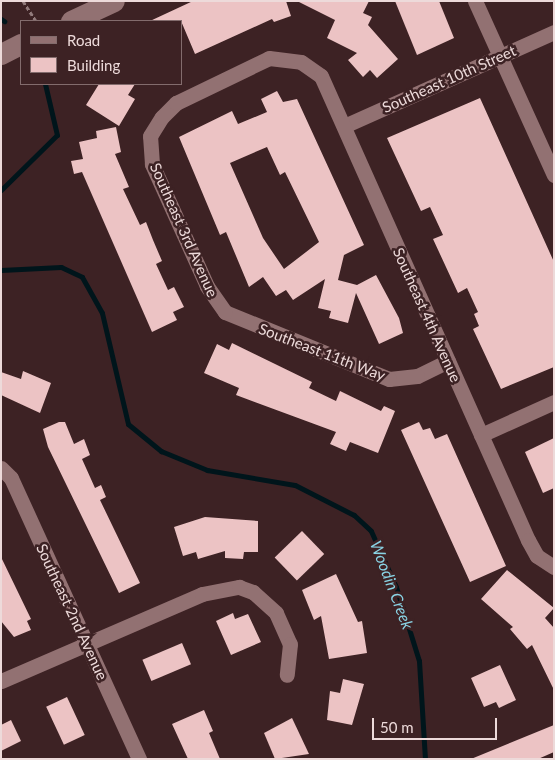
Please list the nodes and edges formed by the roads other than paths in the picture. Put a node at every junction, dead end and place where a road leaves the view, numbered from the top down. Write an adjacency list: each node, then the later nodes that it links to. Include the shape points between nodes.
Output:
1 (114, 1): 3 (street)
2 (475, 1): 7 (street)
3 (73, 20)
4 (554, 32): 7 (street, Southeast 10th Street)
5 (20, 44): 6 (street)
6 (1, 54)
7 (500, 56): 9 (street, Southeast 10th Street); 10 (street)
8 (162, 117): 9 (street, Southeast 4th Avenue, via 176,103 269,58 301,62 321,76); 11 (street, Southeast 3rd Avenue, via 150,136 152,164 207,286)
9 (344, 126): 12 (street, Southeast 4th Avenue)
10 (554, 175)
11 (225, 312): 12 (street, Southeast 11th Way, via 389,379 417,376)
12 (448, 361): 14 (street, Southeast 4th Avenue)
13 (554, 402): 14 (street)
14 (481, 435): 16 (street, Southeast 4th Avenue, via 528,540 537,556)
15 (1, 468): 17 (street, Southeast 2nd Avenue, via 11,478)
16 (554, 567)
17 (85, 643): 18 (street, via 202,594 239,587 253,592 276,613 290,644); 19 (street); 20 (street, Southeast 2nd Avenue)
18 (287, 675)
19 (1, 682)
20 (139, 759)

